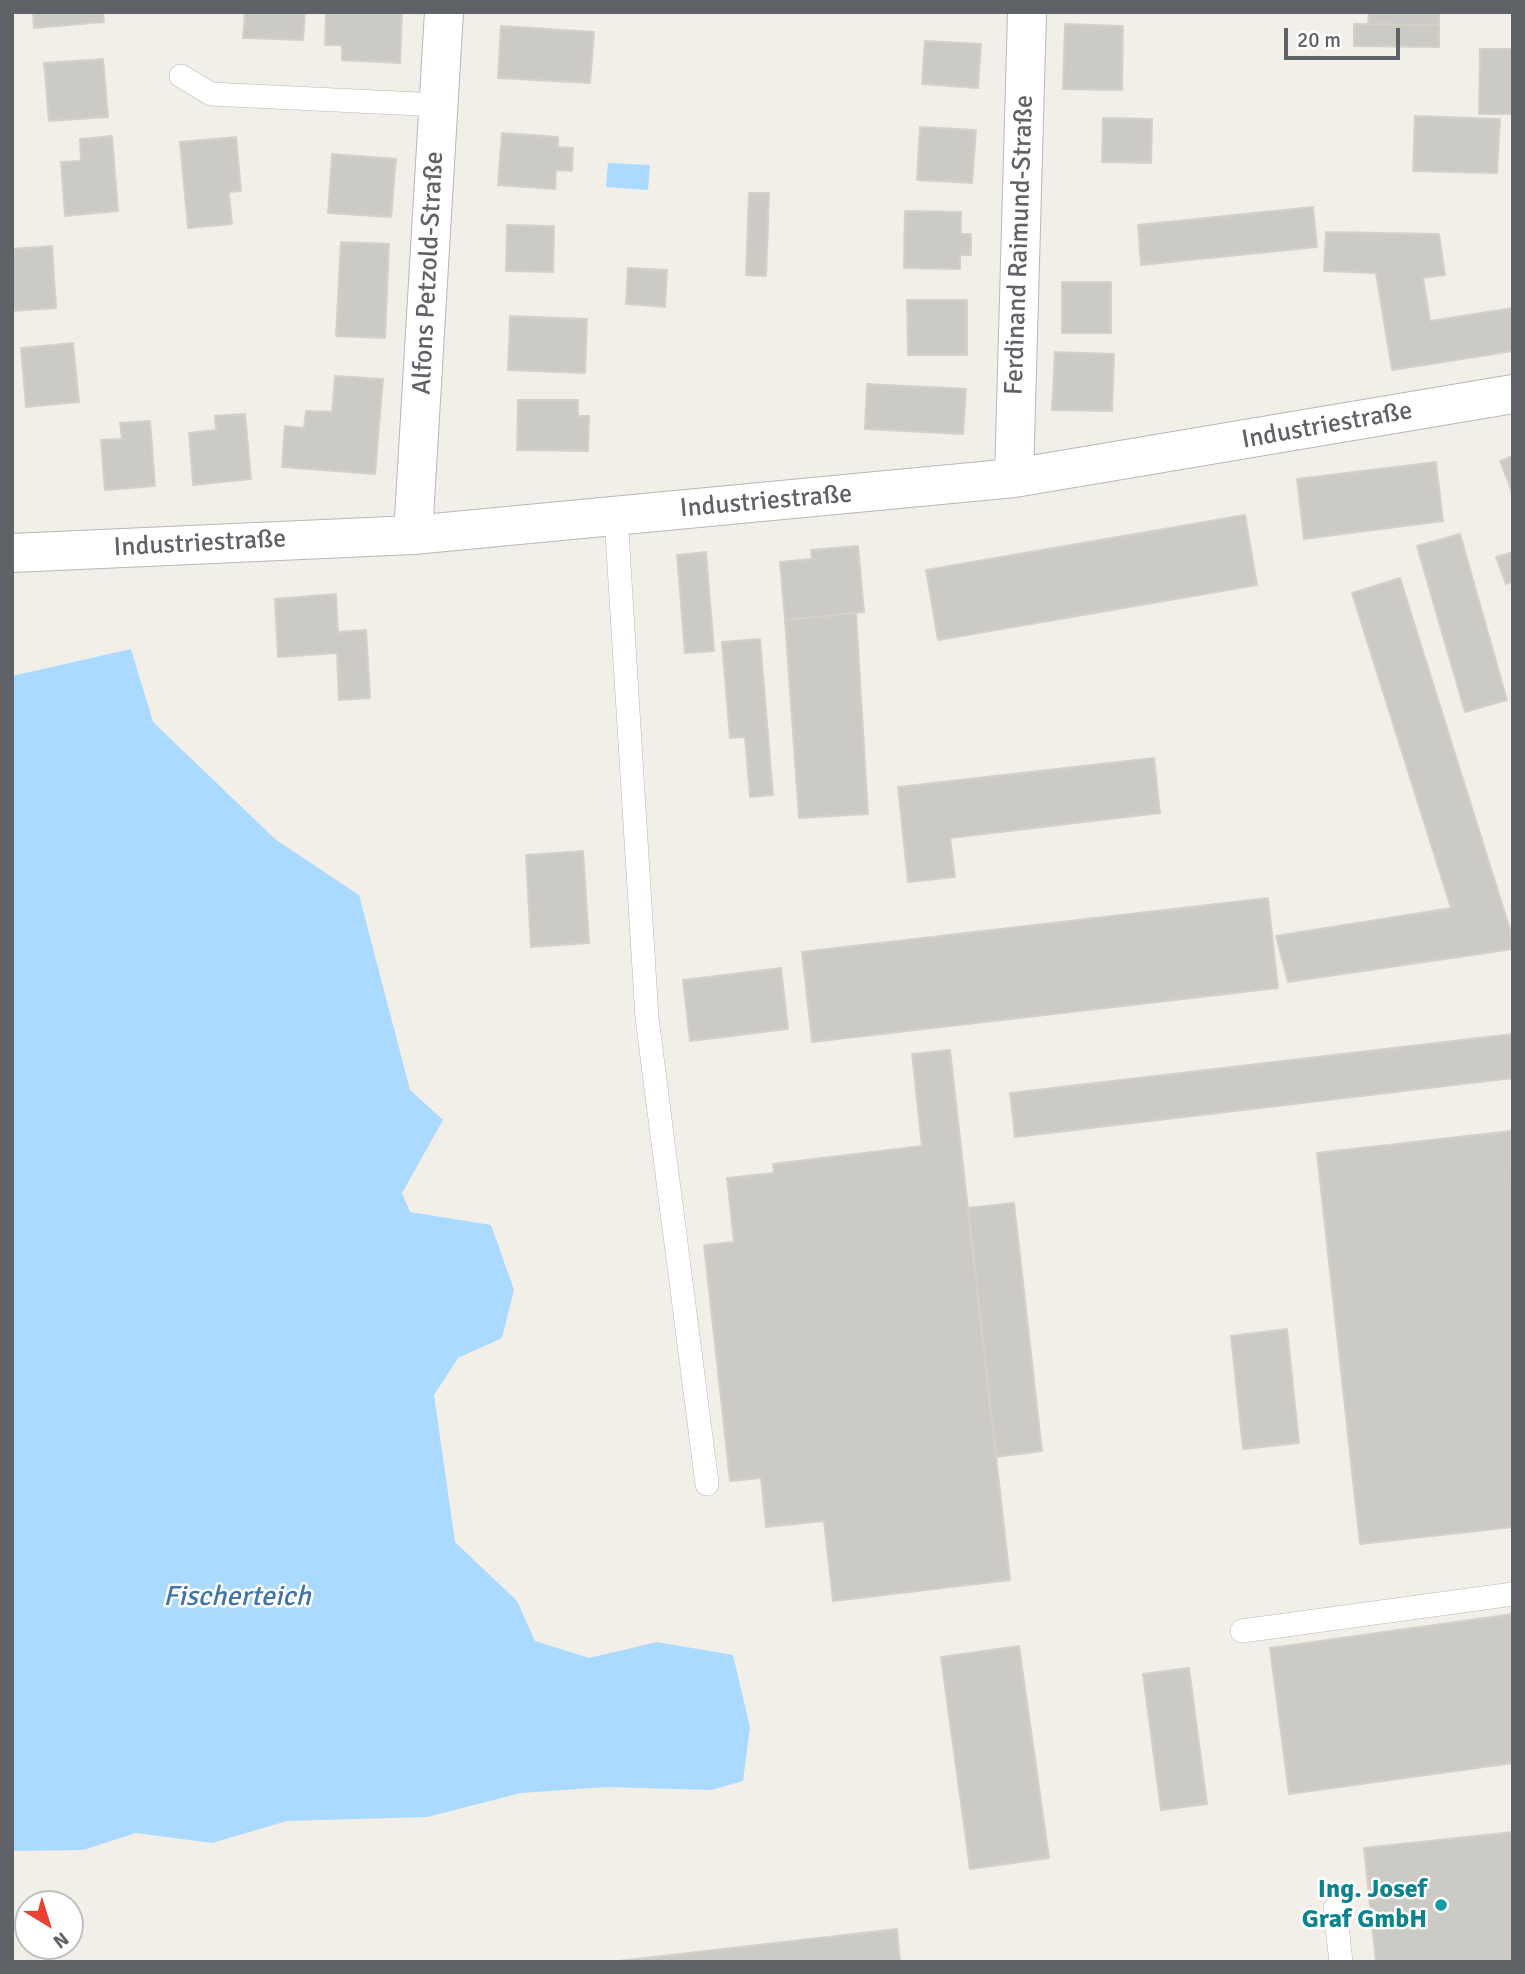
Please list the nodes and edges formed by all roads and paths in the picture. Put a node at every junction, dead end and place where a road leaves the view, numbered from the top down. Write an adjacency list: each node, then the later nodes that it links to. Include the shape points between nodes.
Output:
1 (443, 12): 4 (street, Alfons Petzold-Straße)
2 (1027, 12): 6 (street, Ferdinand Raimund-Straße)
3 (181, 76): 4 (lane, via 211,94)
4 (439, 104): 8 (street, Alfons Petzold-Straße)
5 (1513, 394): 6 (street, Industriestraße)
6 (1013, 478): 7 (street, Industriestraße)
7 (616, 516): 8 (street, Industriestraße); 10 (lane, via 647,1018)
8 (413, 534): 9 (street, Industriestraße)
9 (12, 553)
10 (707, 1484)
11 (1513, 1594): 12 (lane)
12 (1241, 1631)
13 (1335, 1909): 14 (lane)
14 (1340, 1962)

